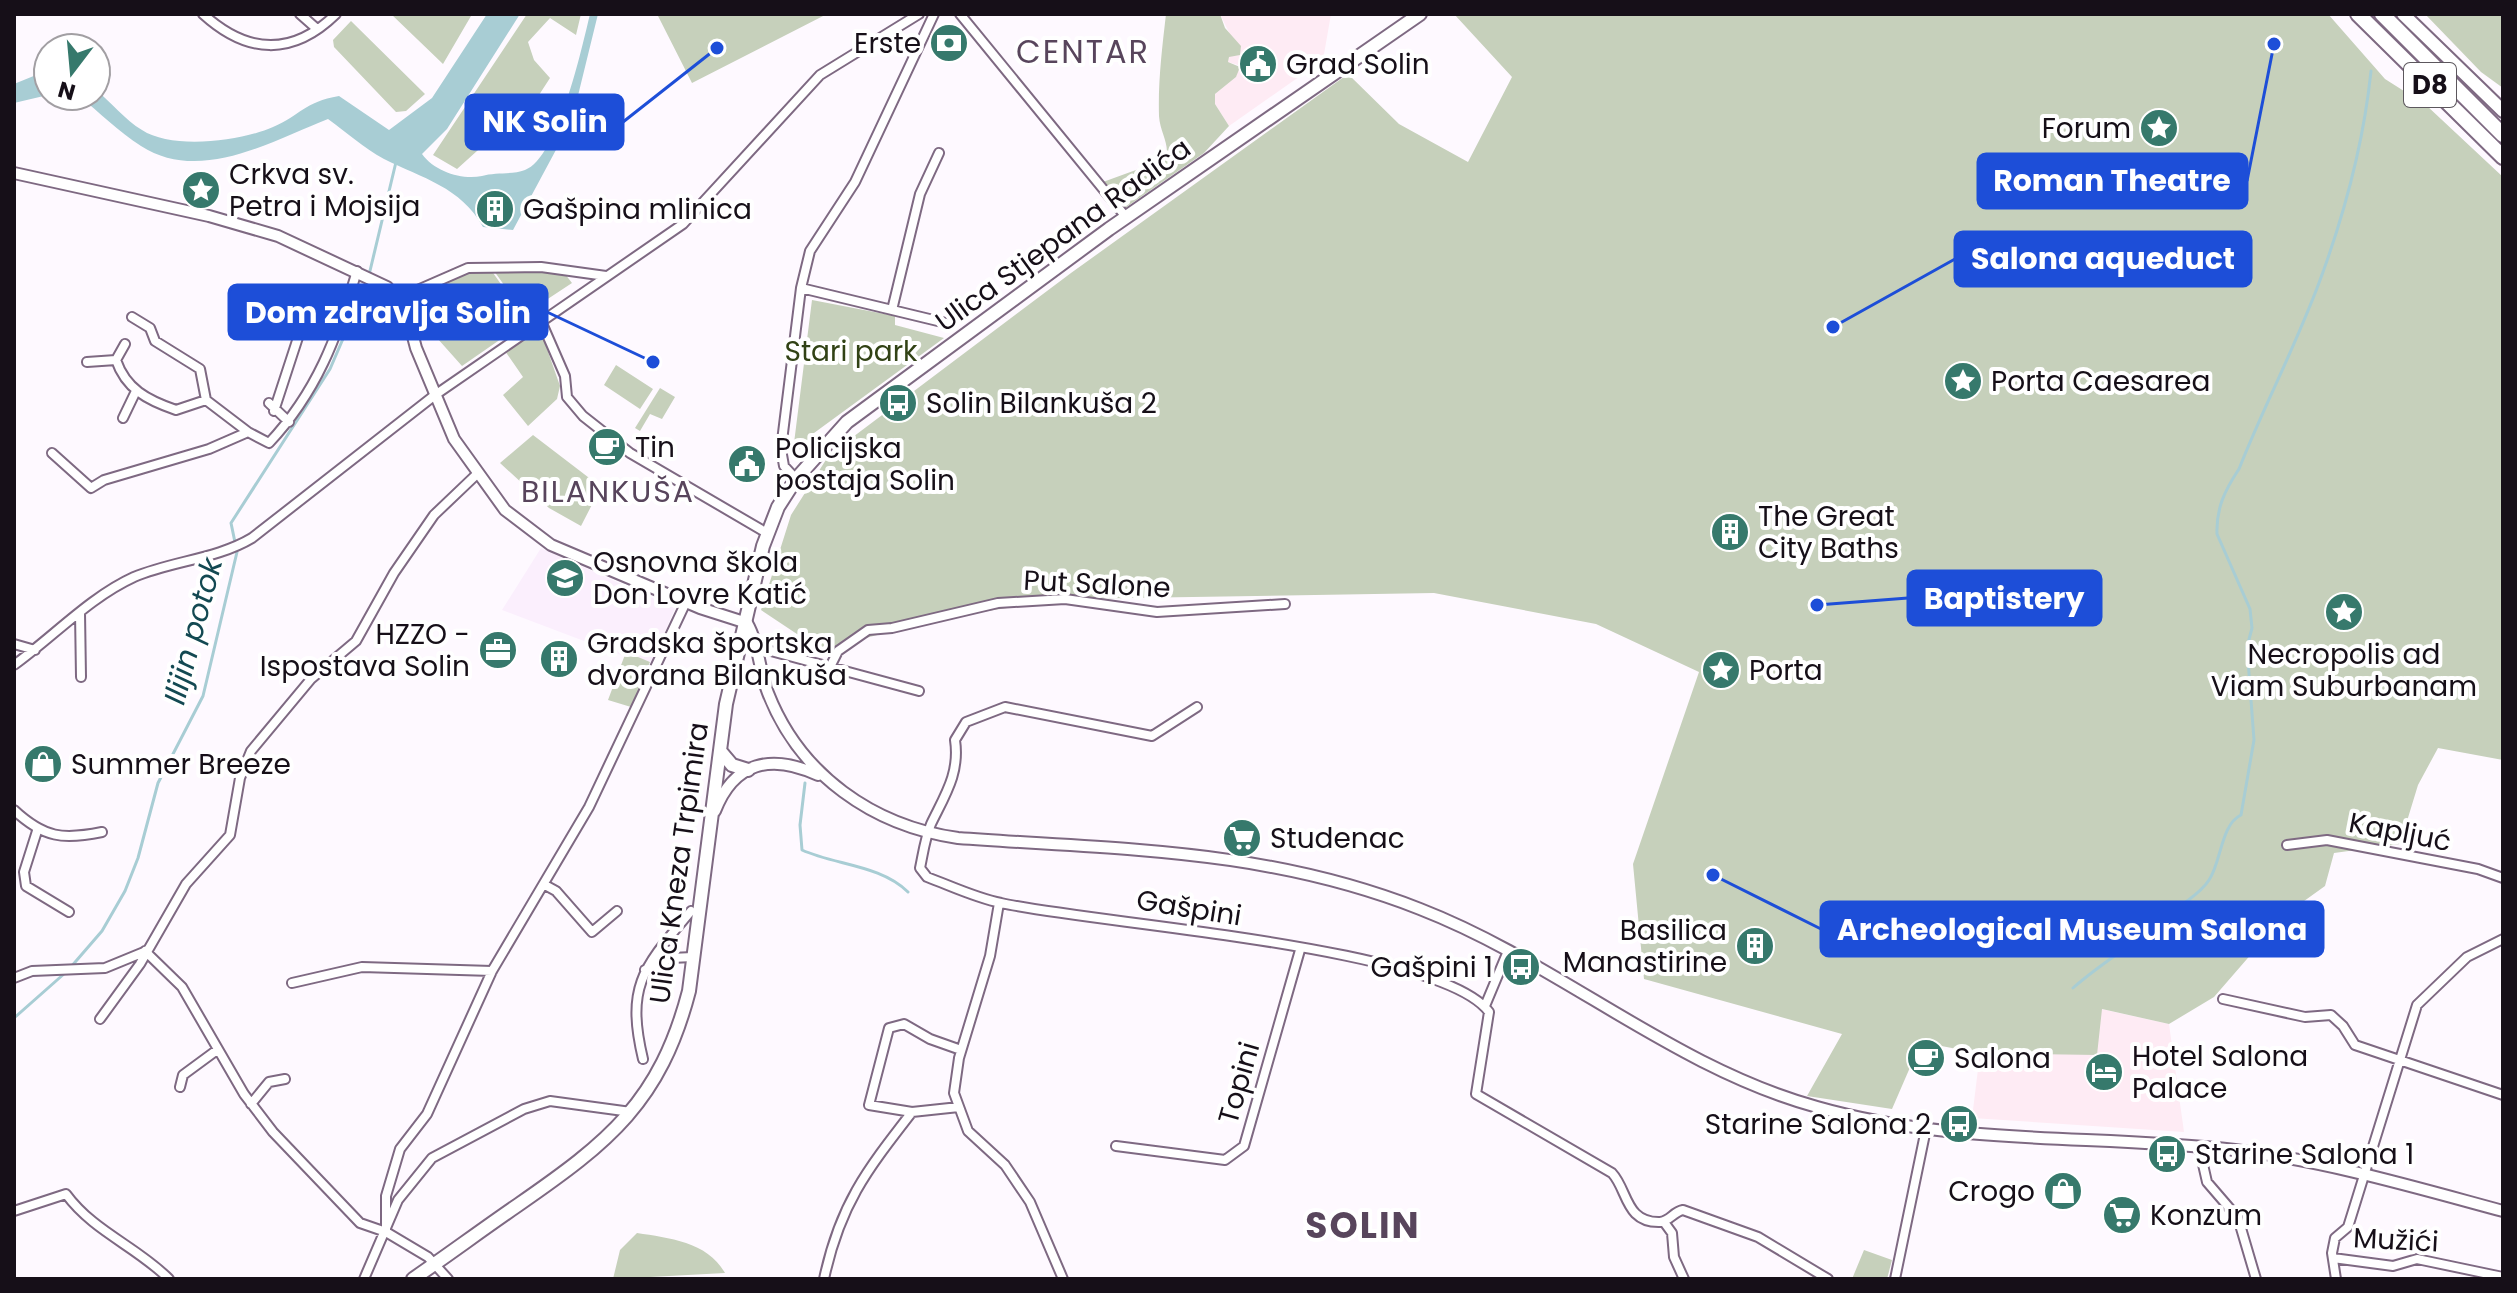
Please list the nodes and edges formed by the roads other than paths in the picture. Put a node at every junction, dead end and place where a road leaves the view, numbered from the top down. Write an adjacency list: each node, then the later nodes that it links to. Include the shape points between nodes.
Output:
1 (203, 14): 11 (street, via 244,43 268,47)
2 (300, 14): 11 (street)
3 (336, 14): 11 (street)
4 (919, 14): 19 (street, via 820,75 683,224)
5 (934, 14): 20 (street, via 855,182 815,240)
6 (960, 14): 17 (street)
7 (1420, 14): 17 (main road, Ulica Stjepana Radića)
8 (2358, 14): 15 (highway, D8)
9 (2382, 14): 13 (highway, D8)
10 (2407, 18): 12 (main road)
11 (317, 29)
12 (2503, 111)
13 (2503, 135)
14 (939, 153): 22 (street, via 920,194)
15 (2503, 157)
16 (14, 173): 18 (street, via 209,216 278,236)
17 (1126, 217): 38 (main road, Ulica Stjepana Radića, via 847,422)
18 (364, 274): 21 (street); 34 (street, via 324,367)
19 (607, 276): 21 (street, via 541,267 468,268); 25 (street)
20 (801, 288): 22 (street); 38 (street, via 781,449 784,466)
21 (397, 299): 31 (street, via 406,310)
22 (892, 310): 26 (street)
23 (306, 313): 34 (street, via 272,407)
24 (132, 317): 32 (street, via 150,328 155,341 200,369)
25 (541, 321): 31 (street); 39 (street, via 565,376 567,397 583,416 649,465)
26 (946, 323)
27 (125, 344): 28 (street)
28 (116, 360): 29 (street); 30 (street, via 122,378)
29 (87, 362)
30 (136, 391): 32 (street, via 176,410); 33 (street)
31 (435, 395): 37 (street); 42 (street, via 240,545 131,578)
32 (206, 400): 35 (street)
33 (123, 418)
34 (289, 422): 35 (street, via 269,443)
35 (248, 432): 36 (street, via 91,488)
36 (52, 453)
37 (477, 474): 40 (street, via 505,510 541,539); 69 (street, via 434,515 356,641 311,679 251,751 240,778 230,835 186,884)
38 (796, 479): 39 (main road, Ulica Stjepana Radića)
39 (767, 533): 43 (main road, Ulica Stjepana Radića)
40 (686, 602): 43 (street); 62 (street, via 589,807)
41 (1285, 604): 48 (street, Put Salone, via 1157,612 1065,599 998,603 868,630 838,651)
42 (80, 613): 46 (street); 49 (street)
43 (747, 623): 45 (street); 52 (main road, Ulica Kneza Trpimira, via 726,704)
44 (14, 644): 46 (street)
45 (756, 647): 48 (street); 54 (street, via 774,706 797,747)
46 (35, 650): 47 (street)
47 (14, 665)
48 (830, 667): 50 (street)
49 (81, 677)
50 (919, 691)
51 (1197, 707): 59 (street, via 1152,736 1005,707 966,722 955,740 958,763)
52 (721, 752): 53 (main road, via 732,765); 56 (main road, Ulica Kneza Trpimira)
53 (748, 770): 54 (street, via 779,763); 56 (street, via 726,787)
54 (823, 778): 59 (street, via 890,820)
55 (14, 810): 57 (street)
56 (714, 813): 71 (main road, Ulica Kneza Trpimira)
57 (37, 831): 58 (street, via 75,838); 66 (street, via 24,872 26,886)
58 (102, 832)
59 (928, 834): 63 (street, Gašpini, via 920,868 927,877); 70 (street, via 1153,848 1233,859 1334,880 1421,909)
60 (2287, 845): 61 (street, Kapljuć, via 2327,840)
61 (2503, 878)
62 (545, 885): 64 (street, via 592,932); 72 (street)
63 (999, 903): 68 (street, Gašpini); 80 (street, via 990,956)
64 (617, 911)
65 (691, 911): 73 (street)
66 (69, 912)
67 (2503, 939): 82 (street, via 2467,957 2425,995 2417,1005)
68 (1300, 950): 77 (street, Gašpini, via 1426,974); 91 (street, Topini, via 1244,1146 1225,1160)
69 (145, 951): 74 (street, via 105,968 32,971); 78 (street); 79 (street, via 182,987)
70 (1508, 951): 77 (street); 90 (street, via 1734,1078 1817,1107)
71 (693, 957): 73 (street, via 671,958); 88 (main road, Ulica Kneza Trpimira, via 679,1027 647,1092)
72 (492, 971): 75 (street, via 362,967); 97 (street, via 427,1114 400,1149 386,1196)
73 (644, 971): 81 (street, via 636,996)
74 (14, 978)
75 (292, 983)
76 (2223, 999): 82 (street, via 2305,1017 2331,1015 2355,1045)
77 (1485, 1006): 96 (street, via 1490,1019 1476,1094 1612,1173 1626,1203 1648,1220)
78 (100, 1019)
79 (217, 1050): 84 (street, via 183,1075); 86 (street)
80 (961, 1050): 87 (street, via 954,1093); 89 (street, via 904,1024 889,1028 869,1105)
81 (643, 1059)
82 (2402, 1061): 85 (street); 93 (street)
83 (285, 1079): 86 (street, via 269,1082)
84 (180, 1087)
85 (2503, 1095)
86 (251, 1104): 97 (street, via 343,1207 360,1223)
87 (959, 1107): 89 (street); 106 (street, via 968,1131 1005,1165 1030,1202)
88 (631, 1112): 97 (street, via 550,1101 524,1109 432,1158 398,1200); 99 (main road, Ulica Kneza Trpimira, via 591,1155)
89 (912, 1112): 105 (street, via 856,1186)
90 (1926, 1129): 92 (street); 109 (street)
91 (1116, 1146)
92 (2199, 1147): 93 (street); 110 (street, via 2207,1182 2238,1218)
93 (2364, 1174): 95 (street); 98 (street, via 2348,1227 2335,1238)
94 (14, 1211): 101 (street, via 66,1194 105,1235 144,1254)
95 (2503, 1211)
96 (1664, 1222): 107 (street); 108 (street, via 1683,1210 1758,1237)
97 (386, 1232): 99 (street); 102 (street)
98 (2333, 1258): 100 (street, Mužići, via 2393,1266 2417,1259); 111 (street)
99 (433, 1265): 103 (main road, Ulica Kneza Trpimira); 104 (street)
100 (2503, 1277)
101 (169, 1279)
102 (364, 1279)
103 (413, 1279)
104 (448, 1279)
105 (824, 1279)
106 (1063, 1279)
107 (1684, 1279)
108 (1828, 1279)
109 (1895, 1279)
110 (2256, 1279)
111 (2336, 1279)

